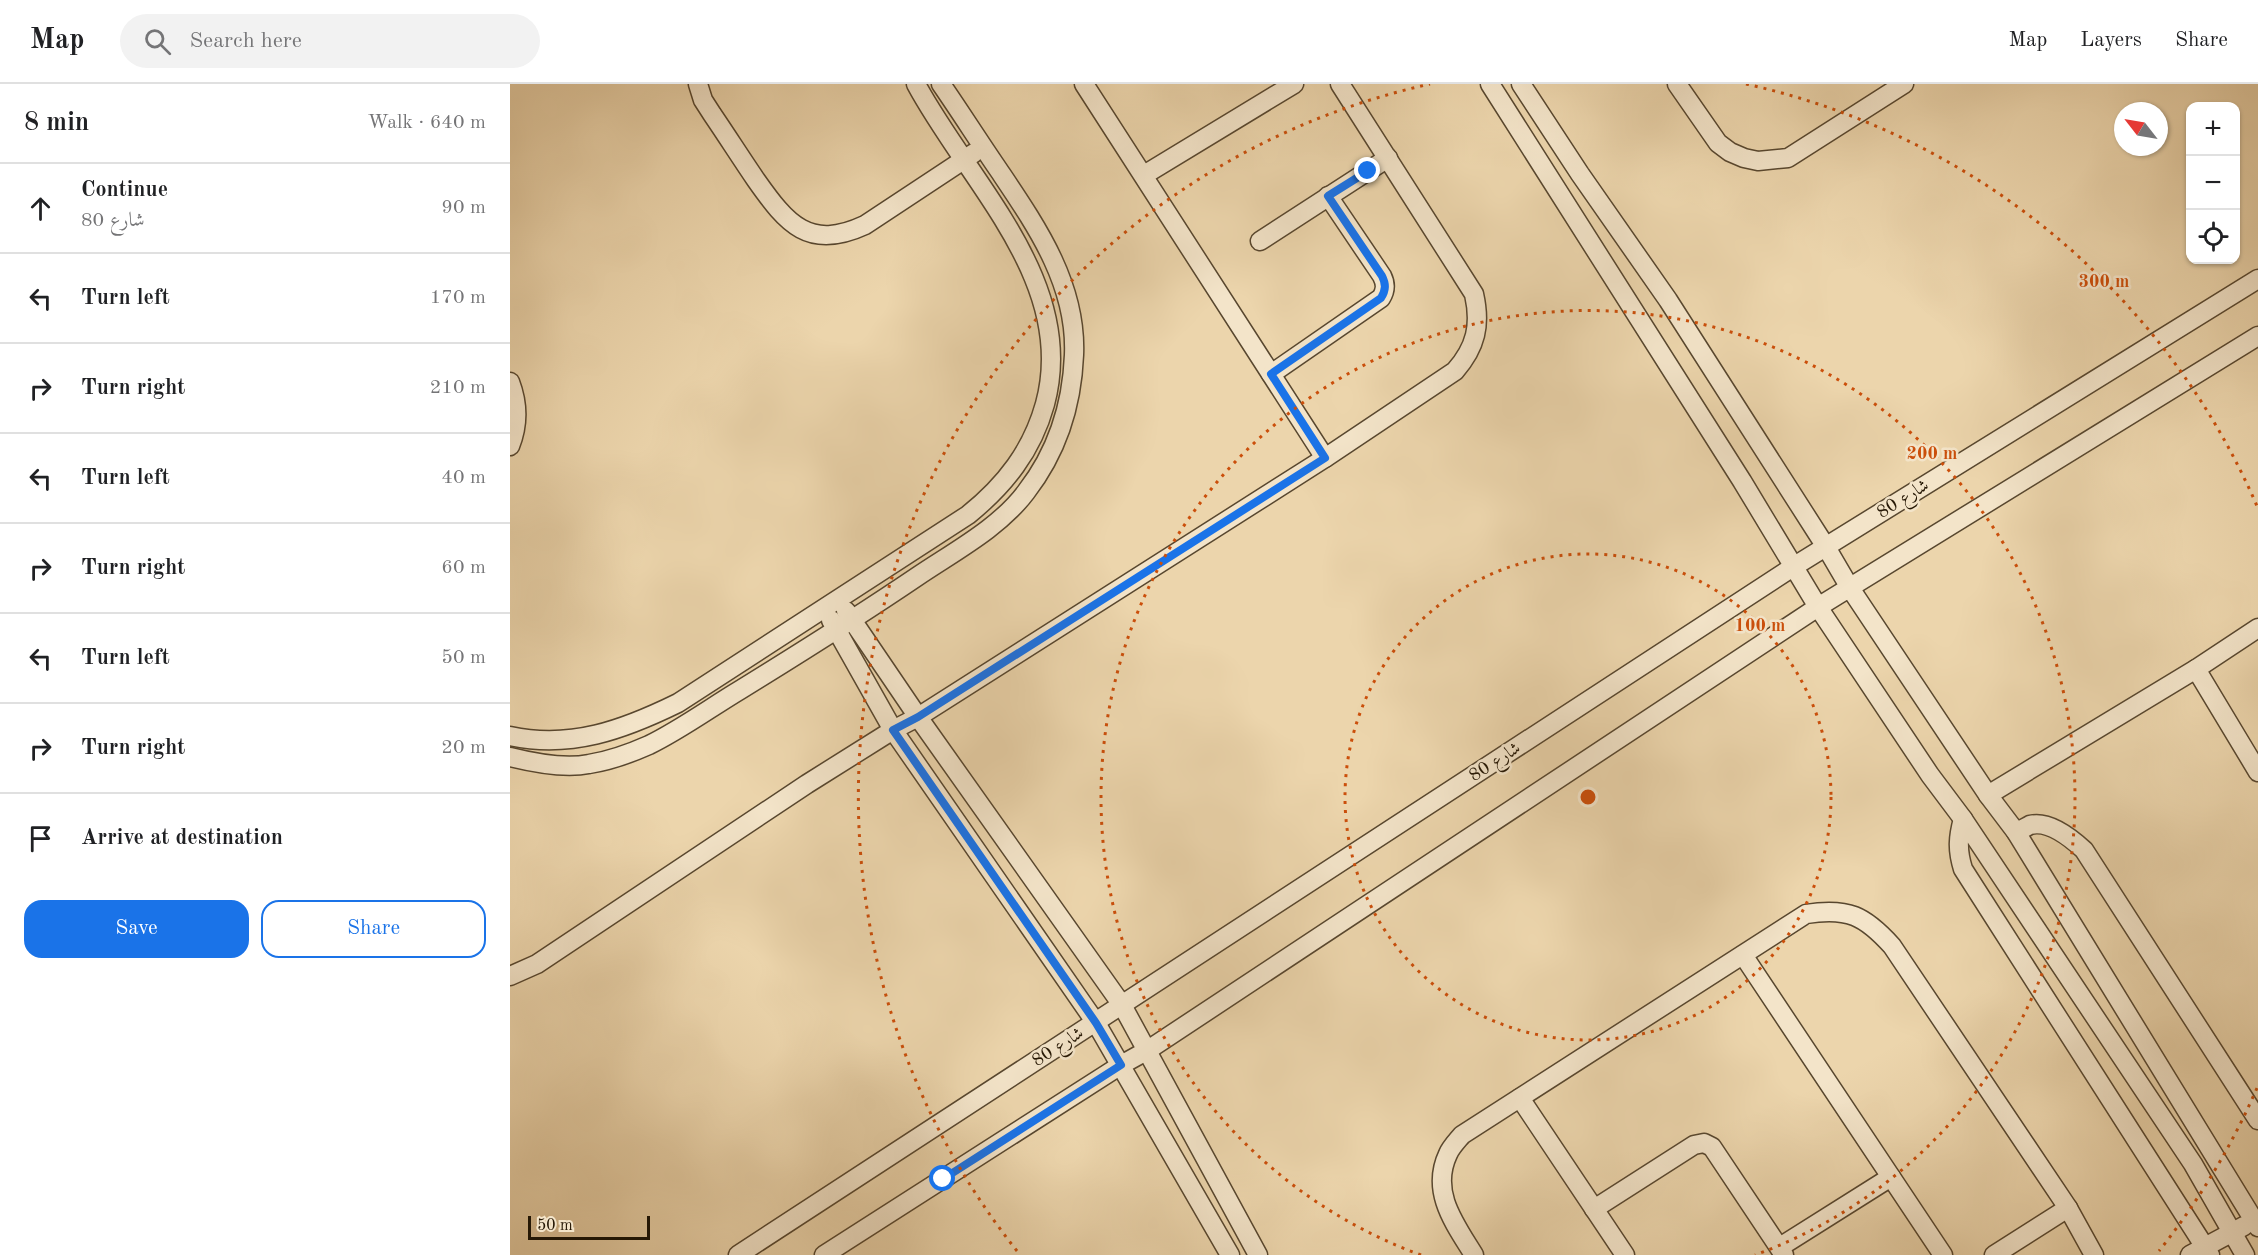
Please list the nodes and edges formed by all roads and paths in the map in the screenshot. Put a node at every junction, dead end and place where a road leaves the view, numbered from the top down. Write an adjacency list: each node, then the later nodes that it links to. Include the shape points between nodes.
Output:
1 (698, 84): 13 (street, via 703,100 775,207 789,222 807,232 847,233 865,225)
2 (916, 84): 13 (street)
3 (941, 84): 11 (street)
4 (1294, 84): 14 (street)
5 (1340, 84): 12 (street)
6 (1490, 84): 24 (street)
7 (1521, 84): 23 (street, via 1668,300)
8 (1677, 84): 9 (street, via 1718,142 1730,152 1744,158 1773,161 1788,158)
9 (1904, 84)
10 (1090, 86): 14 (street)
11 (984, 147): 13 (street); 28 (street, via 1038,231 1064,284 1072,318 1071,394 1059,434 1041,472 1006,514)
12 (1388, 158): 15 (street); 22 (street, via 1466,279 1476,302 1478,327 1474,344 1455,371)
13 (964, 160): 26 (street, via 1030,267 1046,312 1052,359 1041,419 1029,447 992,495 968,515)
14 (1144, 175): 19 (street)
15 (1328, 196): 16 (street); 19 (street, via 1385,281 1384,293)
16 (1260, 241)
17 (2258, 279): 23 (street, شارع 80)
18 (2258, 336): 25 (street)
19 (1271, 374): 22 (street)
20 (510, 382): 21 (street, via 517,400 517,421)
21 (510, 446)
22 (1325, 458): 31 (street)
23 (1827, 547): 24 (street, شارع 80); 25 (street)
24 (1793, 567): 27 (street); 41 (street, شارع 80)
25 (1850, 588): 27 (street); 36 (street)
26 (831, 604): 28 (street); 33 (street, via 678,703 646,719 573,740 540,741)
27 (1818, 607): 37 (street); 43 (street)
28 (845, 626): 31 (street); 32 (street); 34 (street, via 649,745 587,765)
29 (2258, 628): 30 (street)
30 (2196, 669): 35 (street); 36 (street)
31 (918, 717): 32 (street); 41 (street)
32 (893, 730): 40 (street, via 537,964); 42 (street)
33 (510, 736)
34 (510, 757)
35 (2258, 772)
36 (1988, 795): 38 (street)
37 (1963, 819): 52 (street, via 2193,1164); 54 (street, via 1958,840 1962,869)
38 (2016, 832): 45 (street, via 2032,824 2047,827 2084,849); 51 (street)
39 (1743, 955): 46 (street); 48 (street); 49 (street, via 1806,914 1843,912 1876,928 1892,946)
40 (510, 976)
41 (1122, 1005): 42 (street, شارع 80); 43 (street)
42 (1096, 1023): 44 (street); 55 (street, شارع 80)
43 (1148, 1050): 44 (street); 58 (street)
44 (1121, 1065): 56 (street); 57 (street)
45 (2252, 1095): 47 (street)
46 (1520, 1098): 50 (street); 59 (street, via 1462,1135 1448,1154 1441,1176 1443,1200)
47 (2258, 1120)
48 (1892, 1178): 53 (street); 61 (street)
49 (2068, 1208): 62 (street); 63 (street)
50 (1594, 1209): 53 (street, via 1694,1145 1704,1143 1712,1147); 60 (street)
51 (2256, 1224): 52 (street)
52 (2233, 1232): 54 (street); 64 (street)
53 (1782, 1251)
54 (2201, 1252)
55 (738, 1255)
56 (824, 1255)
57 (1230, 1255)
58 (1258, 1255)
59 (1474, 1255)
60 (1625, 1255)
61 (1943, 1255)
62 (1994, 1255)
63 (2094, 1255)
64 (2245, 1255)

